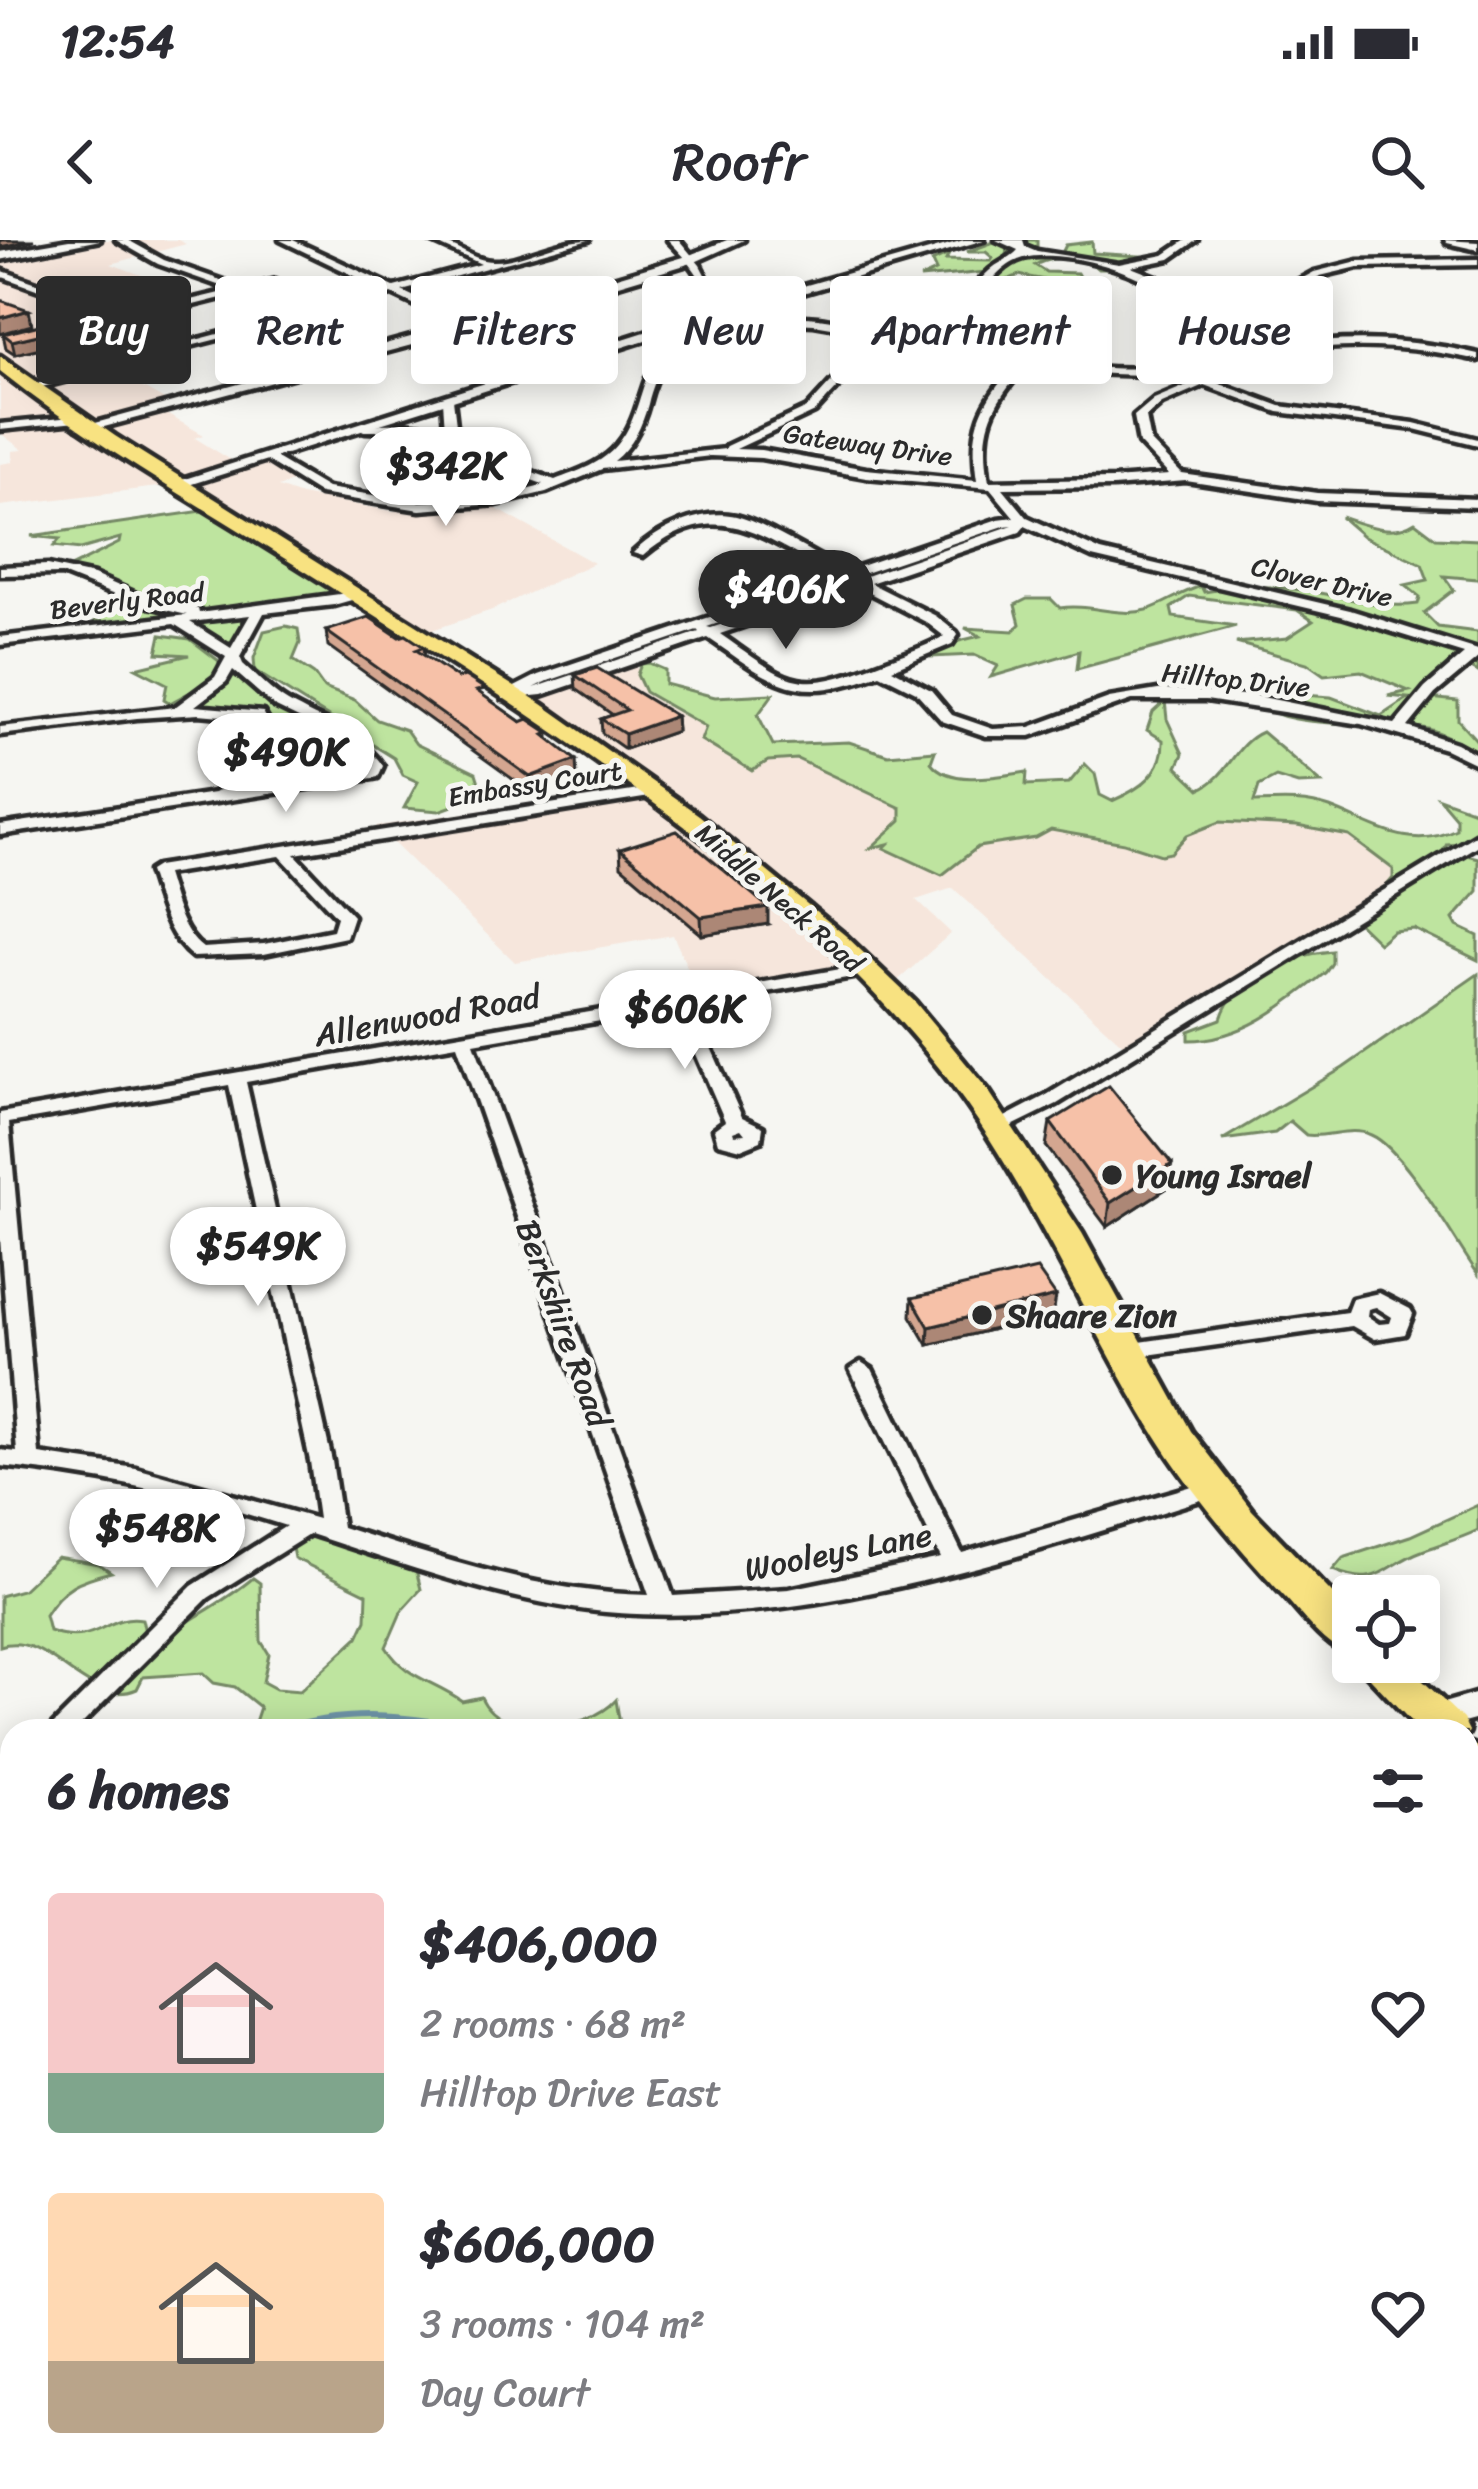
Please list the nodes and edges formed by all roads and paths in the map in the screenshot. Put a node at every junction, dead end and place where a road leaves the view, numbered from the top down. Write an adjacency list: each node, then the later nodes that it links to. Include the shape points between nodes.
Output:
1 (93, 240): 14 (main road)
2 (121, 240): 24 (street)
3 (433, 240): 17 (street)
4 (584, 240): 17 (street)
5 (673, 240): 15 (street)
6 (738, 240): 15 (street)
7 (978, 240): 27 (street)
8 (1001, 240): 13 (street)
9 (1192, 240): 18 (street, via 1167,257)
10 (1452, 240): 12 (main road)
11 (287, 242): 28 (street)
12 (1478, 246)
13 (1024, 250): 18 (street); 21 (street)
14 (0, 256)
15 (691, 259): 20 (street); 25 (street)
16 (1478, 262): 23 (street, via 1358,264)
17 (493, 266): 28 (street)
18 (1117, 267): 22 (street)
19 (0, 273): 26 (street)
20 (701, 276)
21 (990, 276)
22 (1139, 276)
23 (1314, 276)
24 (215, 281)
25 (618, 281)
26 (36, 285)
27 (806, 286)
28 (397, 293): 29 (street); 42 (street)
29 (411, 300)
30 (411, 340): 44 (street)
31 (1478, 342): 33 (street)
32 (1333, 345): 33 (street)
33 (1456, 352): 34 (street)
34 (1478, 357)
35 (0, 362): 42 (main road, Middle Neck Road)
36 (498, 384): 43 (street)
37 (646, 384): 53 (street, via 638,428)
38 (835, 384): 48 (street, via 811,410)
39 (1008, 384): 57 (street, via 981,419 977,450)
40 (1187, 384): 54 (street, via 1140,416 1145,443)
41 (1222, 384): 49 (street, via 1278,409)
42 (30, 387): 44 (main road, Middle Neck Road)
43 (449, 400): 46 (street); 47 (street)
44 (78, 424): 45 (street); 55 (main road, Middle Neck Road)
45 (0, 428)
46 (364, 428): 47 (street); 52 (street)
47 (451, 434): 56 (street, via 517,473)
48 (758, 438): 50 (street); 51 (street)
49 (1478, 442)
50 (711, 452): 51 (street, Gateway Drive); 53 (street, Gateway Drive)
51 (752, 453): 57 (street, Gateway Drive)
52 (267, 458): 55 (street); 56 (street, Gateway Drive, via 324,491 400,505 497,500)
53 (600, 466): 56 (street, Gateway Drive)
54 (1178, 477): 57 (street, Gateway Drive); 58 (street, Gateway Drive, via 1369,502)
55 (173, 484): 65 (main road, Middle Neck Road)
56 (557, 484)
57 (989, 484): 59 (street, Clover Drive)
58 (1478, 502)
59 (1023, 520): 60 (street); 61 (street); 73 (street, Clover Drive, via 1132,565 1346,613)
60 (959, 537): 61 (street); 64 (street)
61 (974, 544): 64 (street)
62 (639, 553): 64 (street, via 725,518)
63 (0, 571): 67 (street, via 68,569 93,575 116,597)
64 (856, 579): 70 (street); 75 (street, via 951,634)
65 (357, 594): 66 (street, Beverly Road); 76 (main road, Middle Neck Road)
66 (259, 610): 67 (street, Beverly Road); 74 (street)
67 (206, 616): 69 (street, Beverly Road)
68 (100, 618): 71 (street)
69 (175, 620): 71 (street, Beverly Road); 74 (street)
70 (705, 630): 75 (street, via 799,686); 76 (street)
71 (81, 631): 72 (street, Beverly Road)
72 (0, 641)
73 (1476, 654): 80 (street, Clover Drive)
74 (232, 655): 77 (street); 78 (street, via 221,679)
75 (877, 668): 80 (street, Hilltop Drive, via 925,691 955,722 998,734 1048,729 1114,700 1163,692)
76 (508, 696): 85 (main road, Middle Neck Road)
77 (280, 703): 79 (street); 81 (street)
78 (178, 711): 79 (street); 82 (street)
79 (258, 715): 83 (street)
80 (1401, 726): 84 (street)
81 (331, 728): 83 (street); 86 (street, via 376,770)
82 (0, 731)
83 (276, 748): 86 (street, via 247,780)
84 (1478, 760)
85 (651, 793): 89 (street, Embassy Court); 90 (main road, Middle Neck Road)
86 (198, 802): 87 (street)
87 (0, 830)
88 (1478, 838): 96 (street, via 1051,1100)
89 (284, 851): 89 (street, Embassy Court, via 345,916 340,933 209,956 188,944 157,871)
90 (864, 970): 91 (street, Allenwood Road); 96 (main road, Middle Neck Road, via 922,1028)
91 (682, 1001): 92 (street, Allenwood Road); 95 (street)
92 (464, 1039): 93 (street, Allenwood Road); 105 (street, Berkshire Road)
93 (236, 1078): 94 (street, Allenwood Road); 103 (street, via 321,1461)
94 (0, 1121): 101 (street)
95 (735, 1122)
96 (994, 1127): 98 (main road, Middle Neck Road, via 1081,1262)
97 (1355, 1318): 98 (street)
98 (1126, 1351): 102 (main road, Middle Neck Road)
99 (861, 1369): 104 (street)
100 (0, 1458): 101 (street, Wooleys Lane)
101 (29, 1460): 103 (street, Wooleys Lane, via 115,1470)
102 (1213, 1488): 104 (street, Wooleys Lane); 106 (main road, Middle Neck Road)
103 (320, 1527): 105 (street, Wooleys Lane, via 530,1591); 108 (street, via 200,1592)
104 (954, 1561): 105 (street, Wooleys Lane, via 792,1600)
105 (665, 1607)
106 (1332, 1619)
107 (1396, 1683): 109 (main road)
108 (71, 1719)
109 (1430, 1719)

